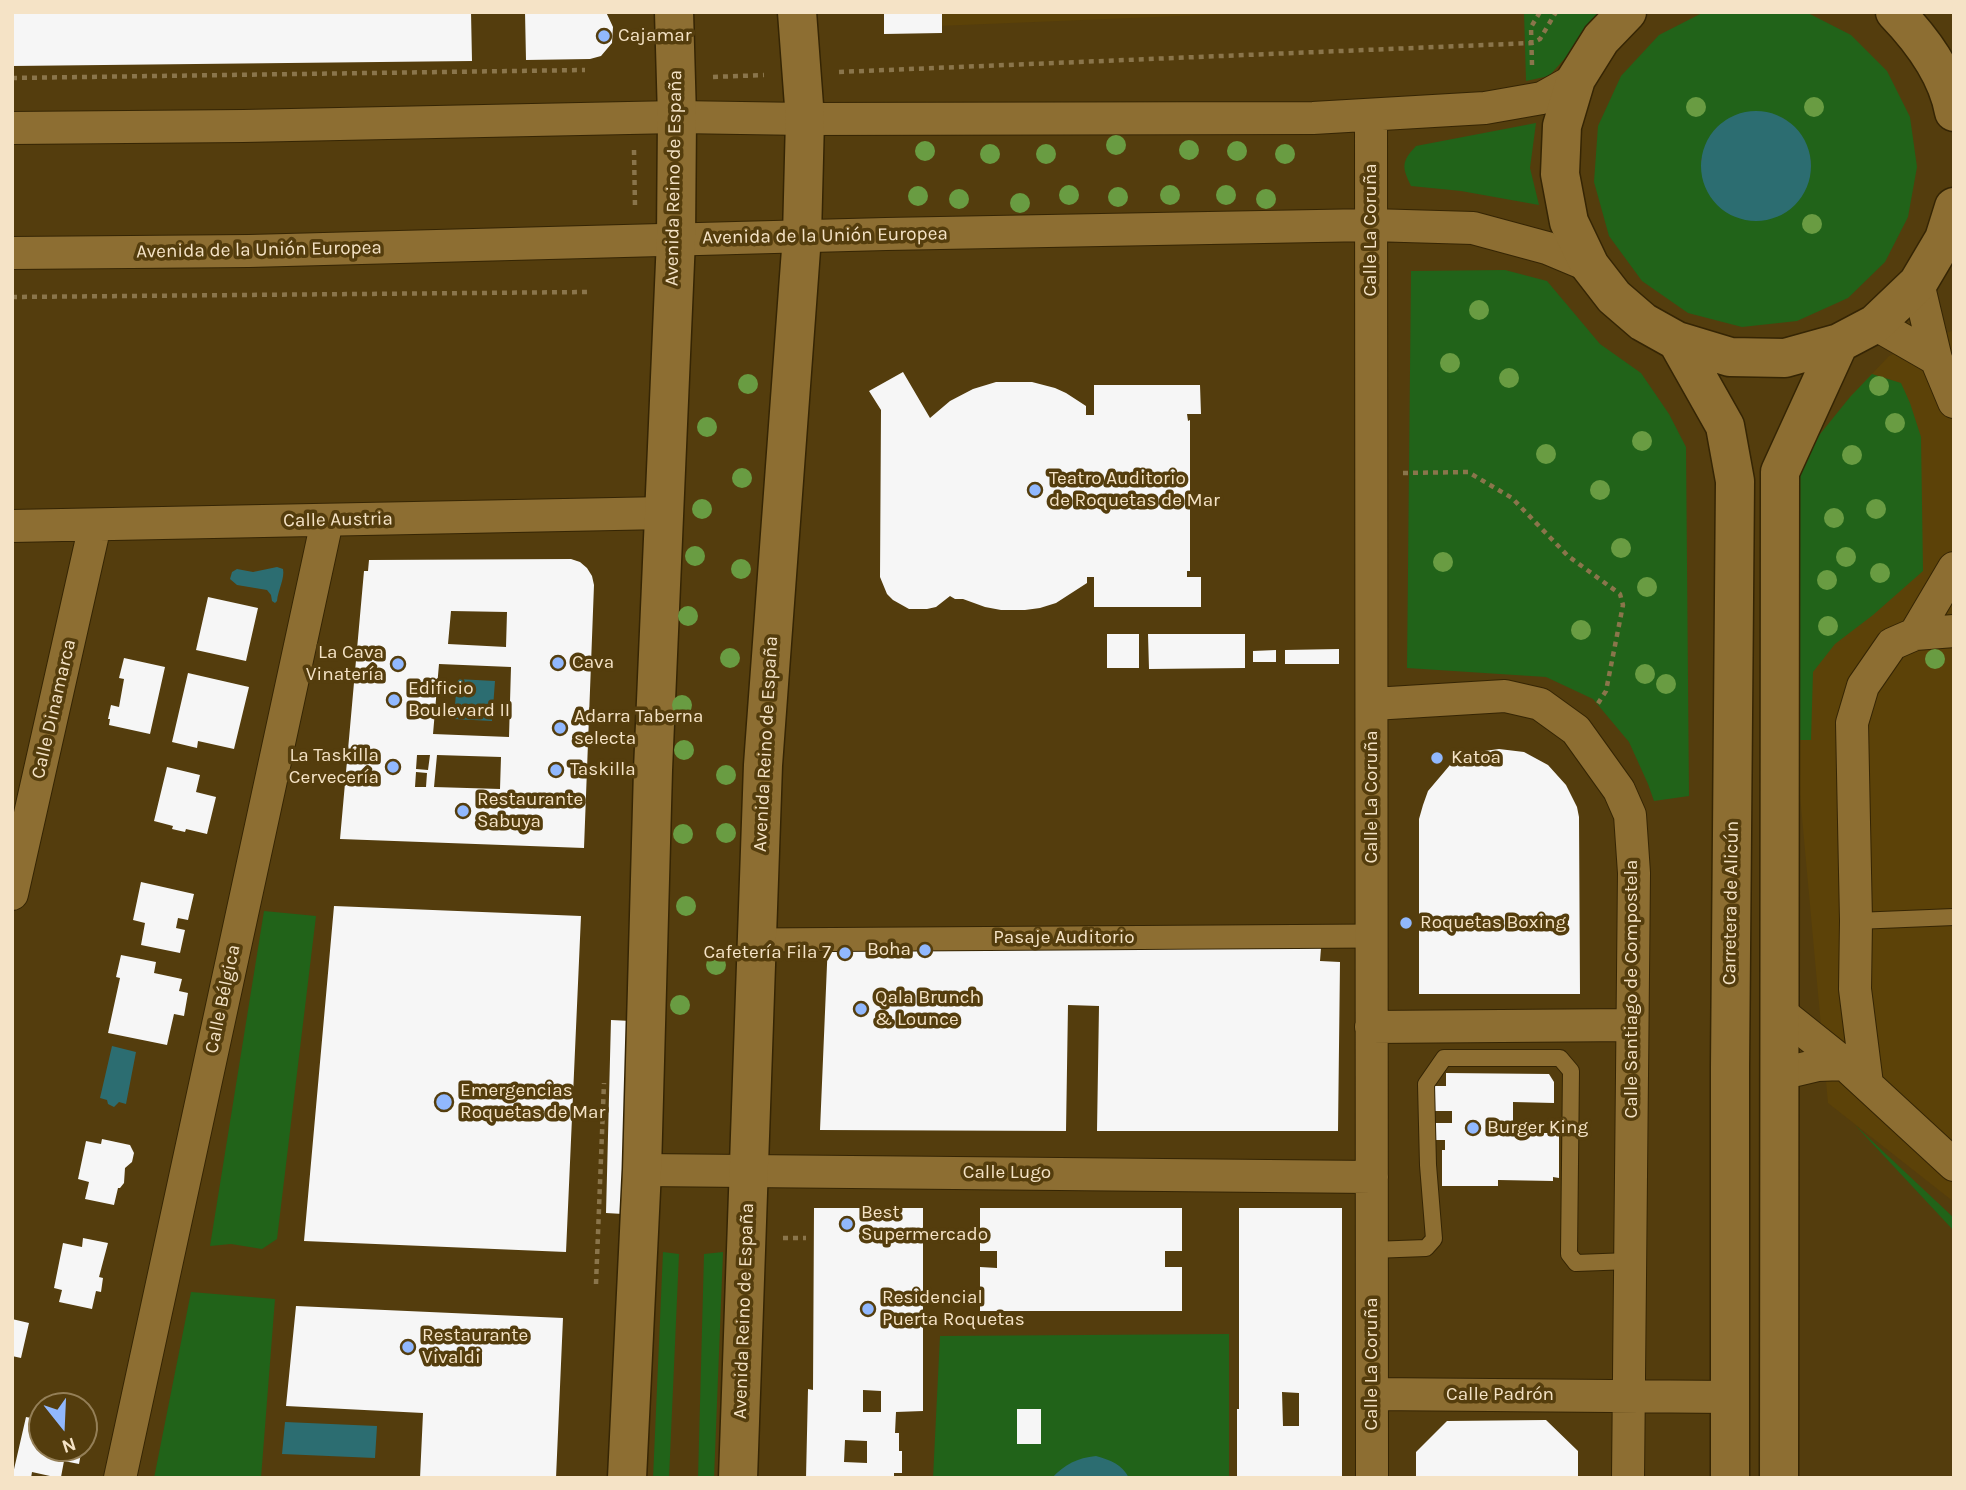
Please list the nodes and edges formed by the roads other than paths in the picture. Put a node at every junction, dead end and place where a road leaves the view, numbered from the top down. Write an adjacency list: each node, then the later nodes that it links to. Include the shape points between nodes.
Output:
1 (674, 12): 8 (main road, Avenida Reino de España)
2 (797, 12): 9 (main road, Avenida Reino de España)
3 (1626, 12): 5 (main road, via 1601,39)
4 (1895, 12): 6 (main road, via 1937,66)
5 (1576, 79): 7 (street, via 1542,98 1485,108); 16 (main road, via 1562,126 1560,174 1569,222)
6 (1953, 106)
7 (1371, 116): 9 (street); 11 (street, Calle La Coruña)
8 (677, 117): 9 (street); 10 (street); 14 (main road, Avenida Reino de España)
9 (805, 119): 13 (main road, Avenida Reino de España)
10 (12, 128)
11 (1371, 225): 13 (street, Avenida de la Unión Europea); 16 (street, Avenida de la Unión Europea, via 1473,228 1547,248); 30 (street, Calle La Coruña)
12 (1950, 227): 17 (main road)
13 (803, 236): 14 (street, Avenida de la Unión Europea); 35 (main road, Avenida Reino de España, via 763,765)
14 (676, 239): 15 (street, Avenida de la Unión Europea); 23 (main road, Avenida Reino de España)
15 (12, 253)
16 (1590, 267): 19 (main road, via 1614,297 1643,322)
17 (1918, 282): 18 (main road); 21 (street)
18 (1875, 324): 20 (main road); 21 (street)
19 (1677, 341): 20 (main road, via 1730,357 1785,358); 49 (main road, Carretera de Alicún, via 1725,426 1735,481)
20 (1839, 343): 36 (main road, via 1780,472)
21 (1936, 359): 22 (street)
22 (1954, 402)
23 (664, 513): 24 (street, Calle Austria); 42 (main road, Avenida Reino de España)
24 (327, 520): 25 (street, Calle Austria); 50 (street, Calle Bélgica)
25 (95, 525): 26 (street, Calle Austria); 31 (street, Calle Dinamarca)
26 (12, 526)
27 (1954, 568): 29 (street)
28 (1954, 631): 29 (street)
29 (1915, 634): 33 (street, via 1892,644 1863,686 1852,723)
30 (1373, 704): 34 (street, Calle La Coruña); 37 (street, Calle Santiago de Compostela, via 1505,696 1540,704 1576,730 1619,790 1630,815)
31 (12, 894)
32 (1954, 917): 33 (lane)
33 (1856, 920): 40 (street)
34 (1371, 936): 35 (street, Pasaje Auditorio); 38 (street, Calle La Coruña)
35 (757, 940): 43 (main road, Avenida Reino de España)
36 (1780, 1012): 39 (main road); 40 (street)
37 (1633, 1025): 38 (street); 46 (street, Calle Santiago de Compostela)
38 (1371, 1027): 44 (street, Calle La Coruña)
39 (1780, 1074): 40 (street, via 1818,1065); 56 (main road)
40 (1856, 1074): 41 (street)
41 (1954, 1165)
42 (642, 1170): 43 (street, Calle Lugo); 51 (main road, Avenida Reino de España)
43 (749, 1172): 44 (street, Calle Lugo); 52 (main road, Avenida Reino de España)
44 (1372, 1177): 45 (street, Calle La Coruña)
45 (1372, 1250): 46 (lane, via 1426,1248 1434,1239 1426,1084 1444,1058 1560,1058 1572,1071 1569,1254 1576,1263); 47 (street, Calle La Coruña)
46 (1630, 1261): 48 (street, Calle Santiago de Compostela)
47 (1372, 1394): 48 (street, Calle Padrón); 53 (street, Calle La Coruña)
48 (1629, 1396): 49 (street, Calle Padrón); 54 (street, Calle Santiago de Compostela)
49 (1730, 1397): 55 (main road, Carretera de Alicún)
50 (120, 1478)
51 (628, 1478)
52 (738, 1478)
53 (1372, 1478)
54 (1628, 1478)
55 (1730, 1478)
56 (1779, 1478)

